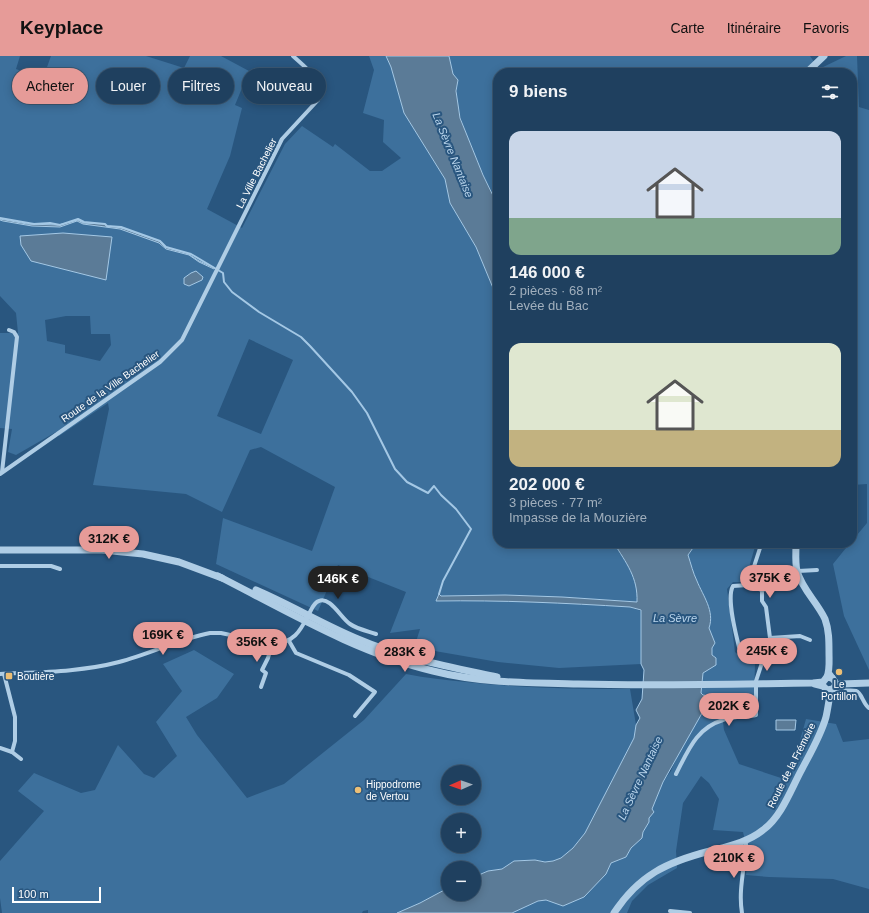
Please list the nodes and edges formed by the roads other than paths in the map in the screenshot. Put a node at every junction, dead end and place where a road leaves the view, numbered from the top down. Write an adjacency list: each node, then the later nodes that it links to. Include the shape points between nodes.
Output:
1 (293, 56): 4 (street, La Ville Bachelier, via 310,70 321,93 318,100 282,138)
2 (824, 56): 3 (street)
3 (811, 68)
4 (217, 269): 6 (street, Route de la Ville Bachelier, via 188,330 170,353)
5 (9, 330): 6 (street, via 17,337)
6 (1, 473)
7 (760, 548): 14 (street)
8 (796, 548): 13 (street)
9 (0, 550): 16 (street, via 102,550 143,554 179,562 258,591)
10 (0, 566): 11 (street, via 51,566)
11 (60, 569)
12 (817, 570): 13 (street)
13 (798, 572): 15 (street); 27 (street, Route de la Frémoire, via 828,628)
14 (748, 585): 15 (street); 22 (street, via 736,585 731,590 735,631 739,647 744,652)
15 (762, 590): 18 (street)
16 (307, 618): 17 (street, via 315,603 324,600 350,624); 20 (street); 24 (street, via 385,649); 24 (street, via 369,651 432,671 473,679)
17 (376, 634)
18 (770, 638): 19 (street, via 800,636); 22 (street)
19 (810, 640)
20 (289, 641): 21 (street); 30 (street, via 296,653 349,675 375,692)
21 (272, 644): 23 (street, via 210,633 121,662 80,669); 28 (street, via 262,670 266,673)
22 (763, 657): 26 (street)
23 (2, 674): 32 (street, via 15,717 15,741)
24 (516, 681): 26 (street)
25 (869, 683): 27 (street)
26 (756, 684): 27 (street); 34 (street, via 756,715 724,719 710,725 696,737)
27 (831, 684): 29 (street, via 837,690 857,691); 35 (street, Route de la Frémoire, via 826,717 819,736 781,809 764,830)
28 (261, 687)
29 (869, 708)
30 (355, 716)
31 (0, 748): 32 (street)
32 (12, 752): 33 (street)
33 (21, 759)
34 (676, 774)
35 (744, 841): 37 (street, Route de la Frémoire, via 691,856 659,870 636,885); 39 (street, via 746,844 742,875)
36 (670, 911): 38 (street)
37 (614, 913)
38 (690, 913)
39 (742, 913)

